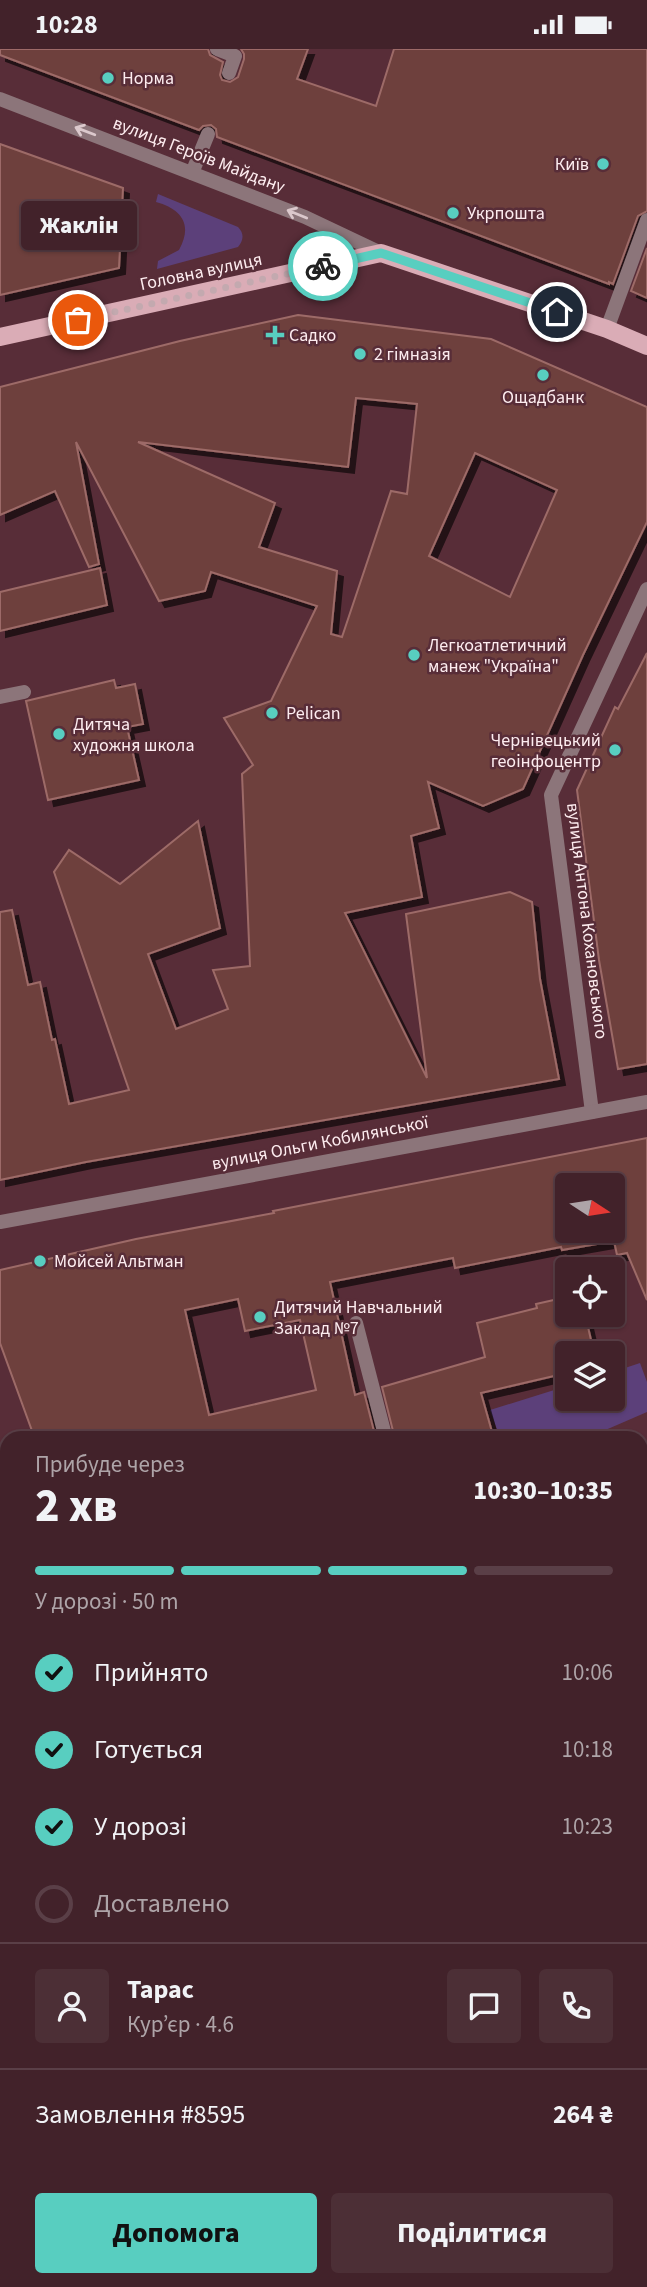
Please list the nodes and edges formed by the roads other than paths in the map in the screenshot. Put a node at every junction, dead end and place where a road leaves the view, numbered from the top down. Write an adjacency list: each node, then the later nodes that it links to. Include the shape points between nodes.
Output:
1 (217, 49): 2 (street, via 235,56)
2 (229, 73)
3 (0, 99): 5 (street, вулиця Героїв Майдану, one-way to 3)
4 (208, 134): 5 (street)
5 (192, 173): 7 (street, вулиця Героїв Майдану, one-way to 5)
6 (647, 220): 8 (street)
7 (381, 253): 8 (main road); 9 (main road, Головна вулиця)
8 (607, 329): 10 (main road)
9 (0, 338)
10 (647, 346)
11 (647, 589): 15 (street, вулиця Антона Кохановського, via 551,795)
12 (24, 692): 13 (street)
13 (0, 697)
14 (647, 1102): 15 (street, вулиця Ольги Кобилянської)
15 (592, 1112): 16 (street, вулиця Ольги Кобилянської)
16 (0, 1223)
17 (356, 1323): 18 (street)
18 (384, 1431)

